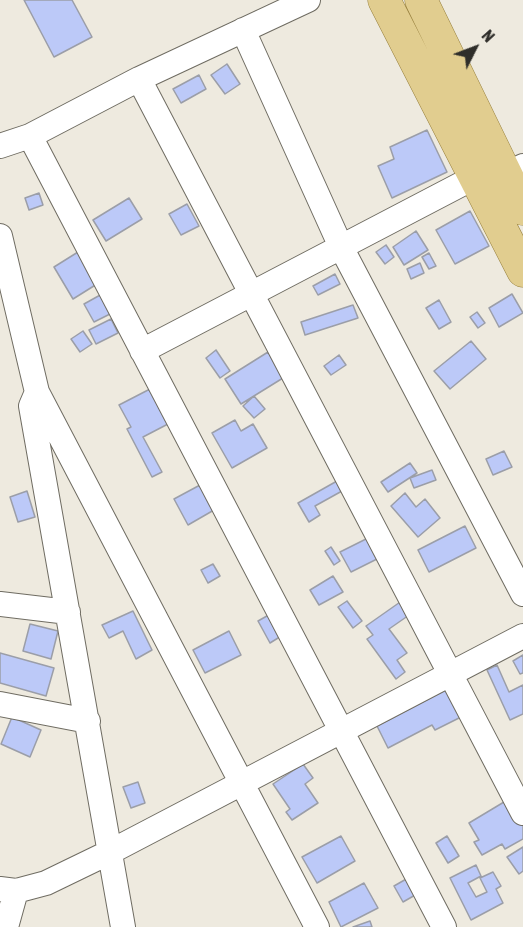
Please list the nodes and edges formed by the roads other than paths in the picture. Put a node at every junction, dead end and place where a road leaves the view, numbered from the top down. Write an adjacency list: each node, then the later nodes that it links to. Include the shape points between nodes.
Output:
1 (308, 0): 4 (street)
2 (384, 0): 9 (main road)
3 (421, 0): 8 (main road)
4 (243, 30): 5 (street); 12 (street)
5 (139, 79): 6 (street); 14 (street)
6 (30, 136): 7 (street); 15 (street)
7 (0, 146)
8 (515, 170): 9 (street); 10 (main road)
9 (475, 177): 12 (street); 13 (main road)
10 (523, 209)
11 (0, 236): 16 (street)
12 (341, 247): 14 (street); 17 (street)
13 (523, 270)
14 (251, 294): 15 (street); 21 (street)
15 (142, 351): 24 (street)
16 (37, 392): 19 (street, via 31,406); 25 (street)
17 (523, 594)
18 (0, 604): 19 (street)
19 (68, 612): 23 (street)
20 (523, 636): 21 (street)
21 (450, 674): 24 (street); 26 (street)
22 (0, 704): 23 (street)
23 (88, 722): 27 (street)
24 (341, 731): 25 (street); 32 (street)
25 (242, 783): 27 (street); 31 (street)
26 (523, 813)
27 (110, 852): 28 (street, via 46,883); 30 (street)
28 (8, 890): 29 (street)
29 (6, 927)
30 (123, 927)
31 (317, 927)
32 (444, 927)

